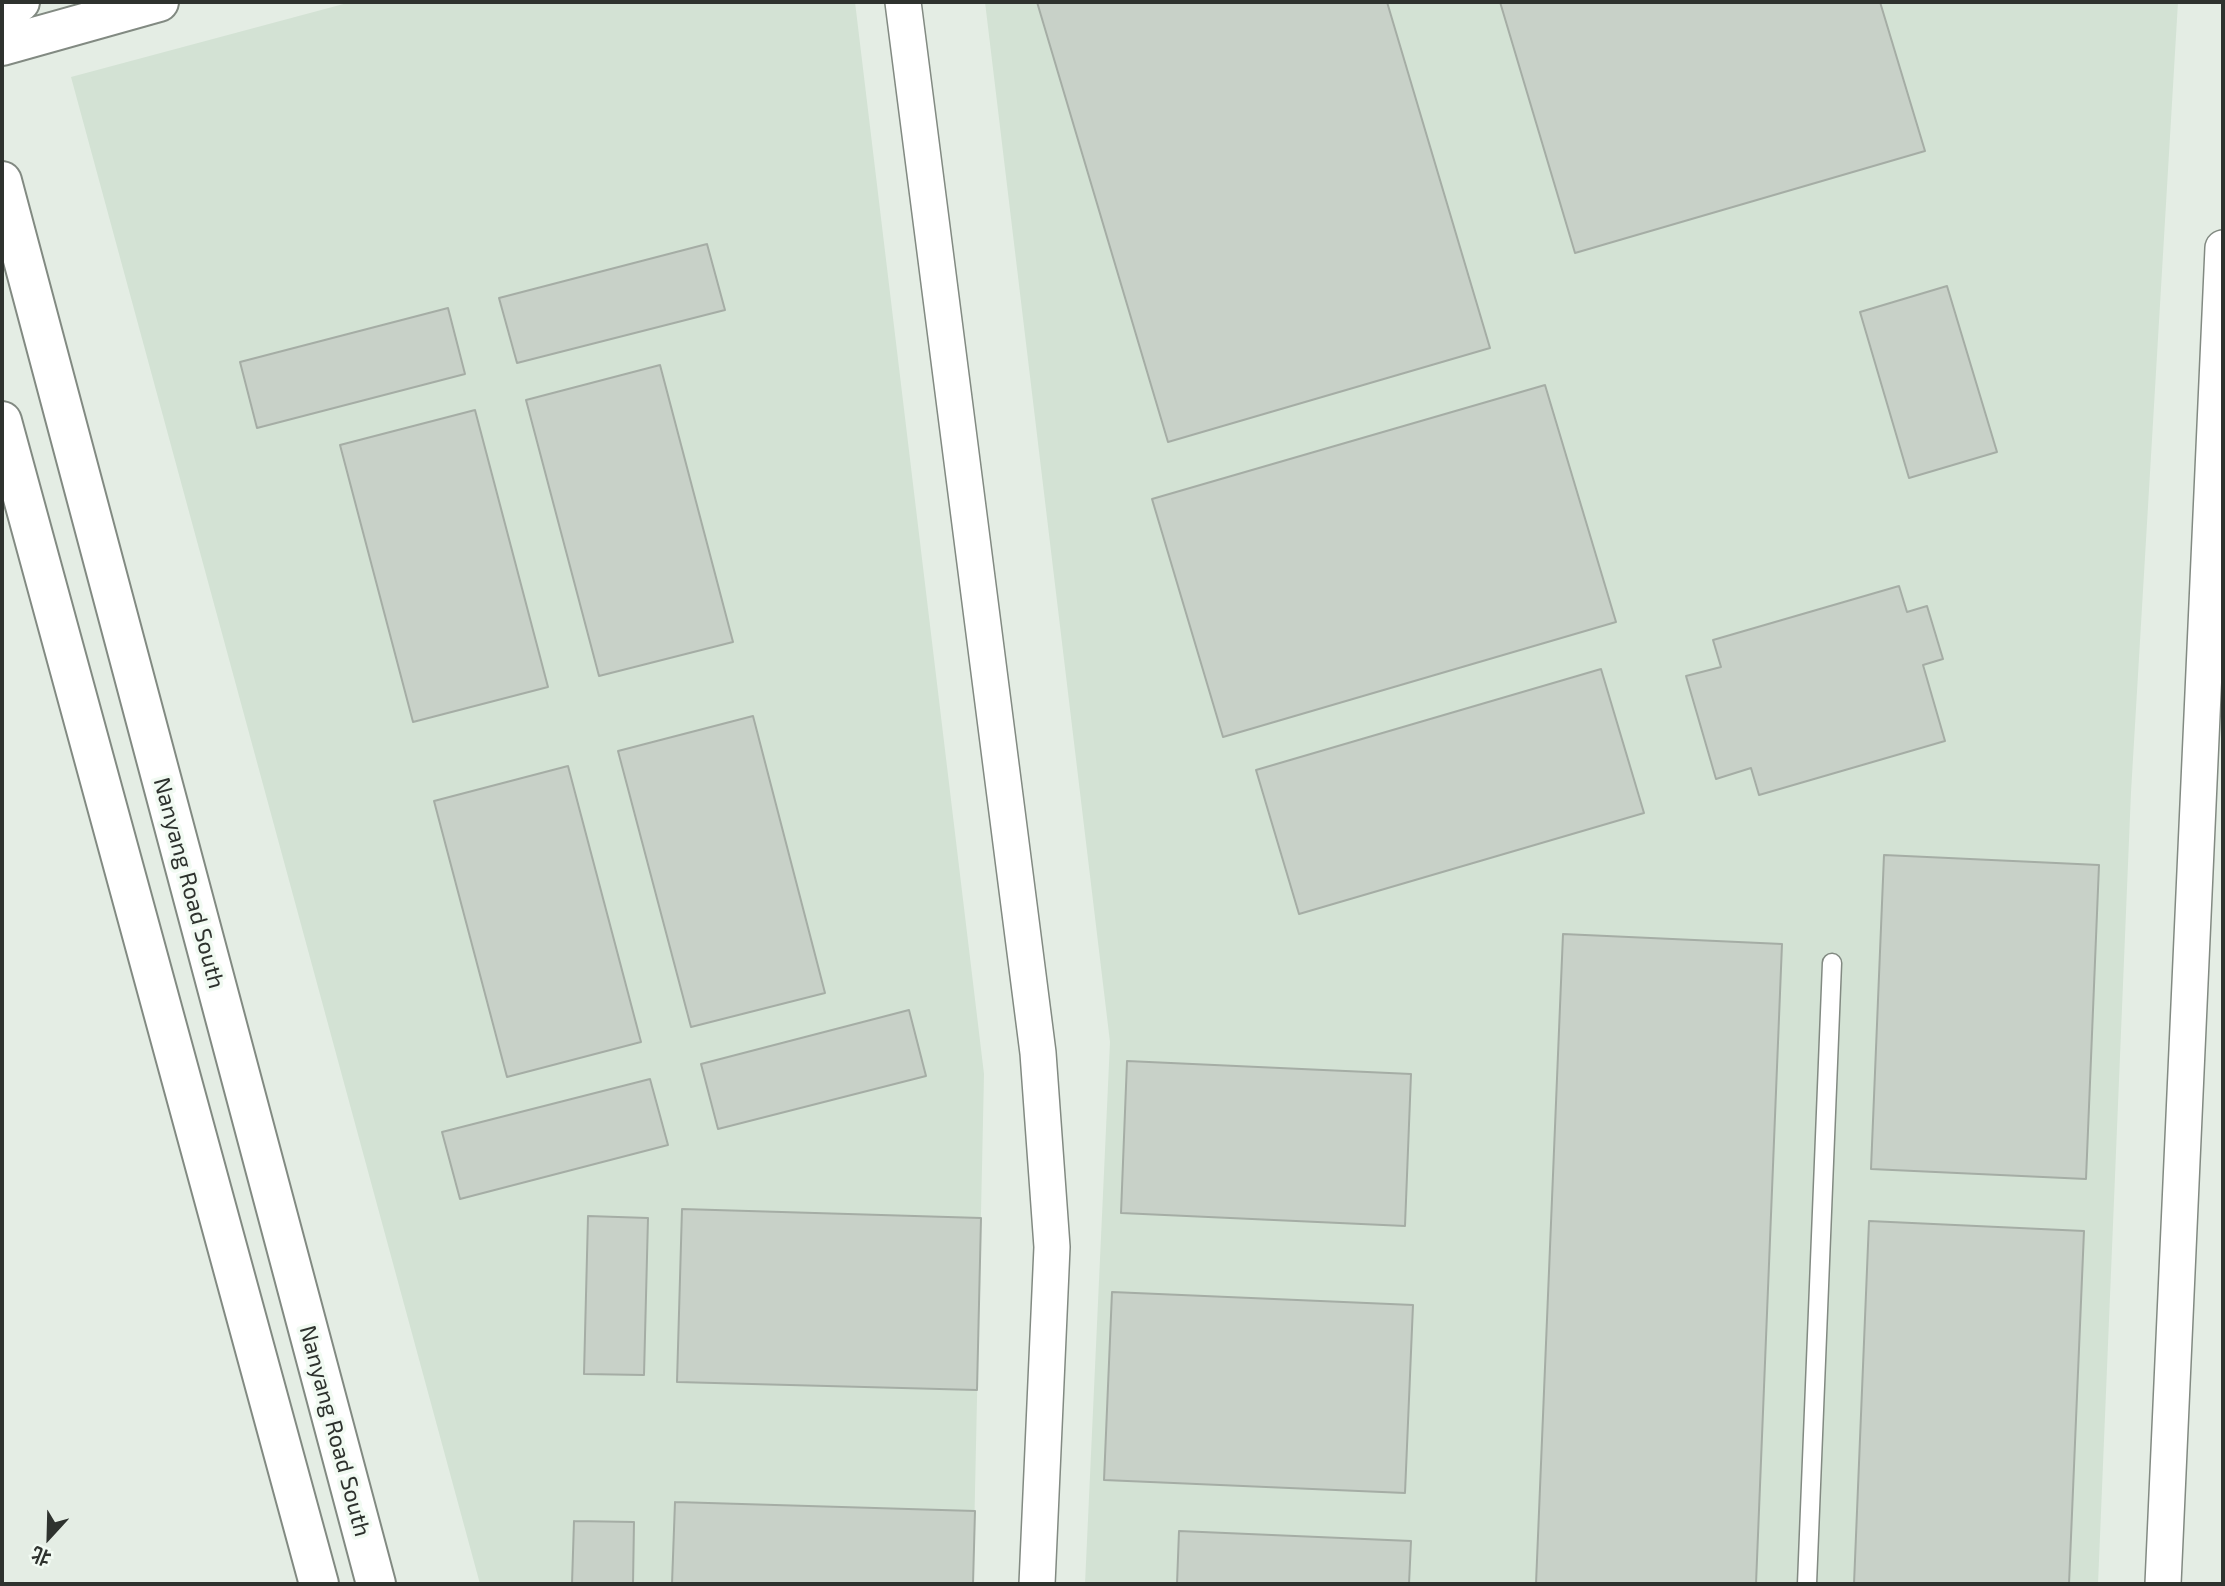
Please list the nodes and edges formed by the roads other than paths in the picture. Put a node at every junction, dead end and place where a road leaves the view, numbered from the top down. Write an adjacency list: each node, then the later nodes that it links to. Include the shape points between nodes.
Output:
1 (20, 2): 4 (main road)
2 (159, 2): 5 (main road)
3 (903, 2): 12 (street, via 1038,1053 1052,1247)
4 (2, 7)
5 (2, 46)
6 (2, 181): 11 (main road, Nanyang Road South)
7 (2223, 247): 14 (street)
8 (2, 421): 10 (main road)
9 (1832, 963): 13 (lane)
10 (318, 1584)
11 (376, 1584)
12 (1037, 1584)
13 (1807, 1584)
14 (2163, 1584)

